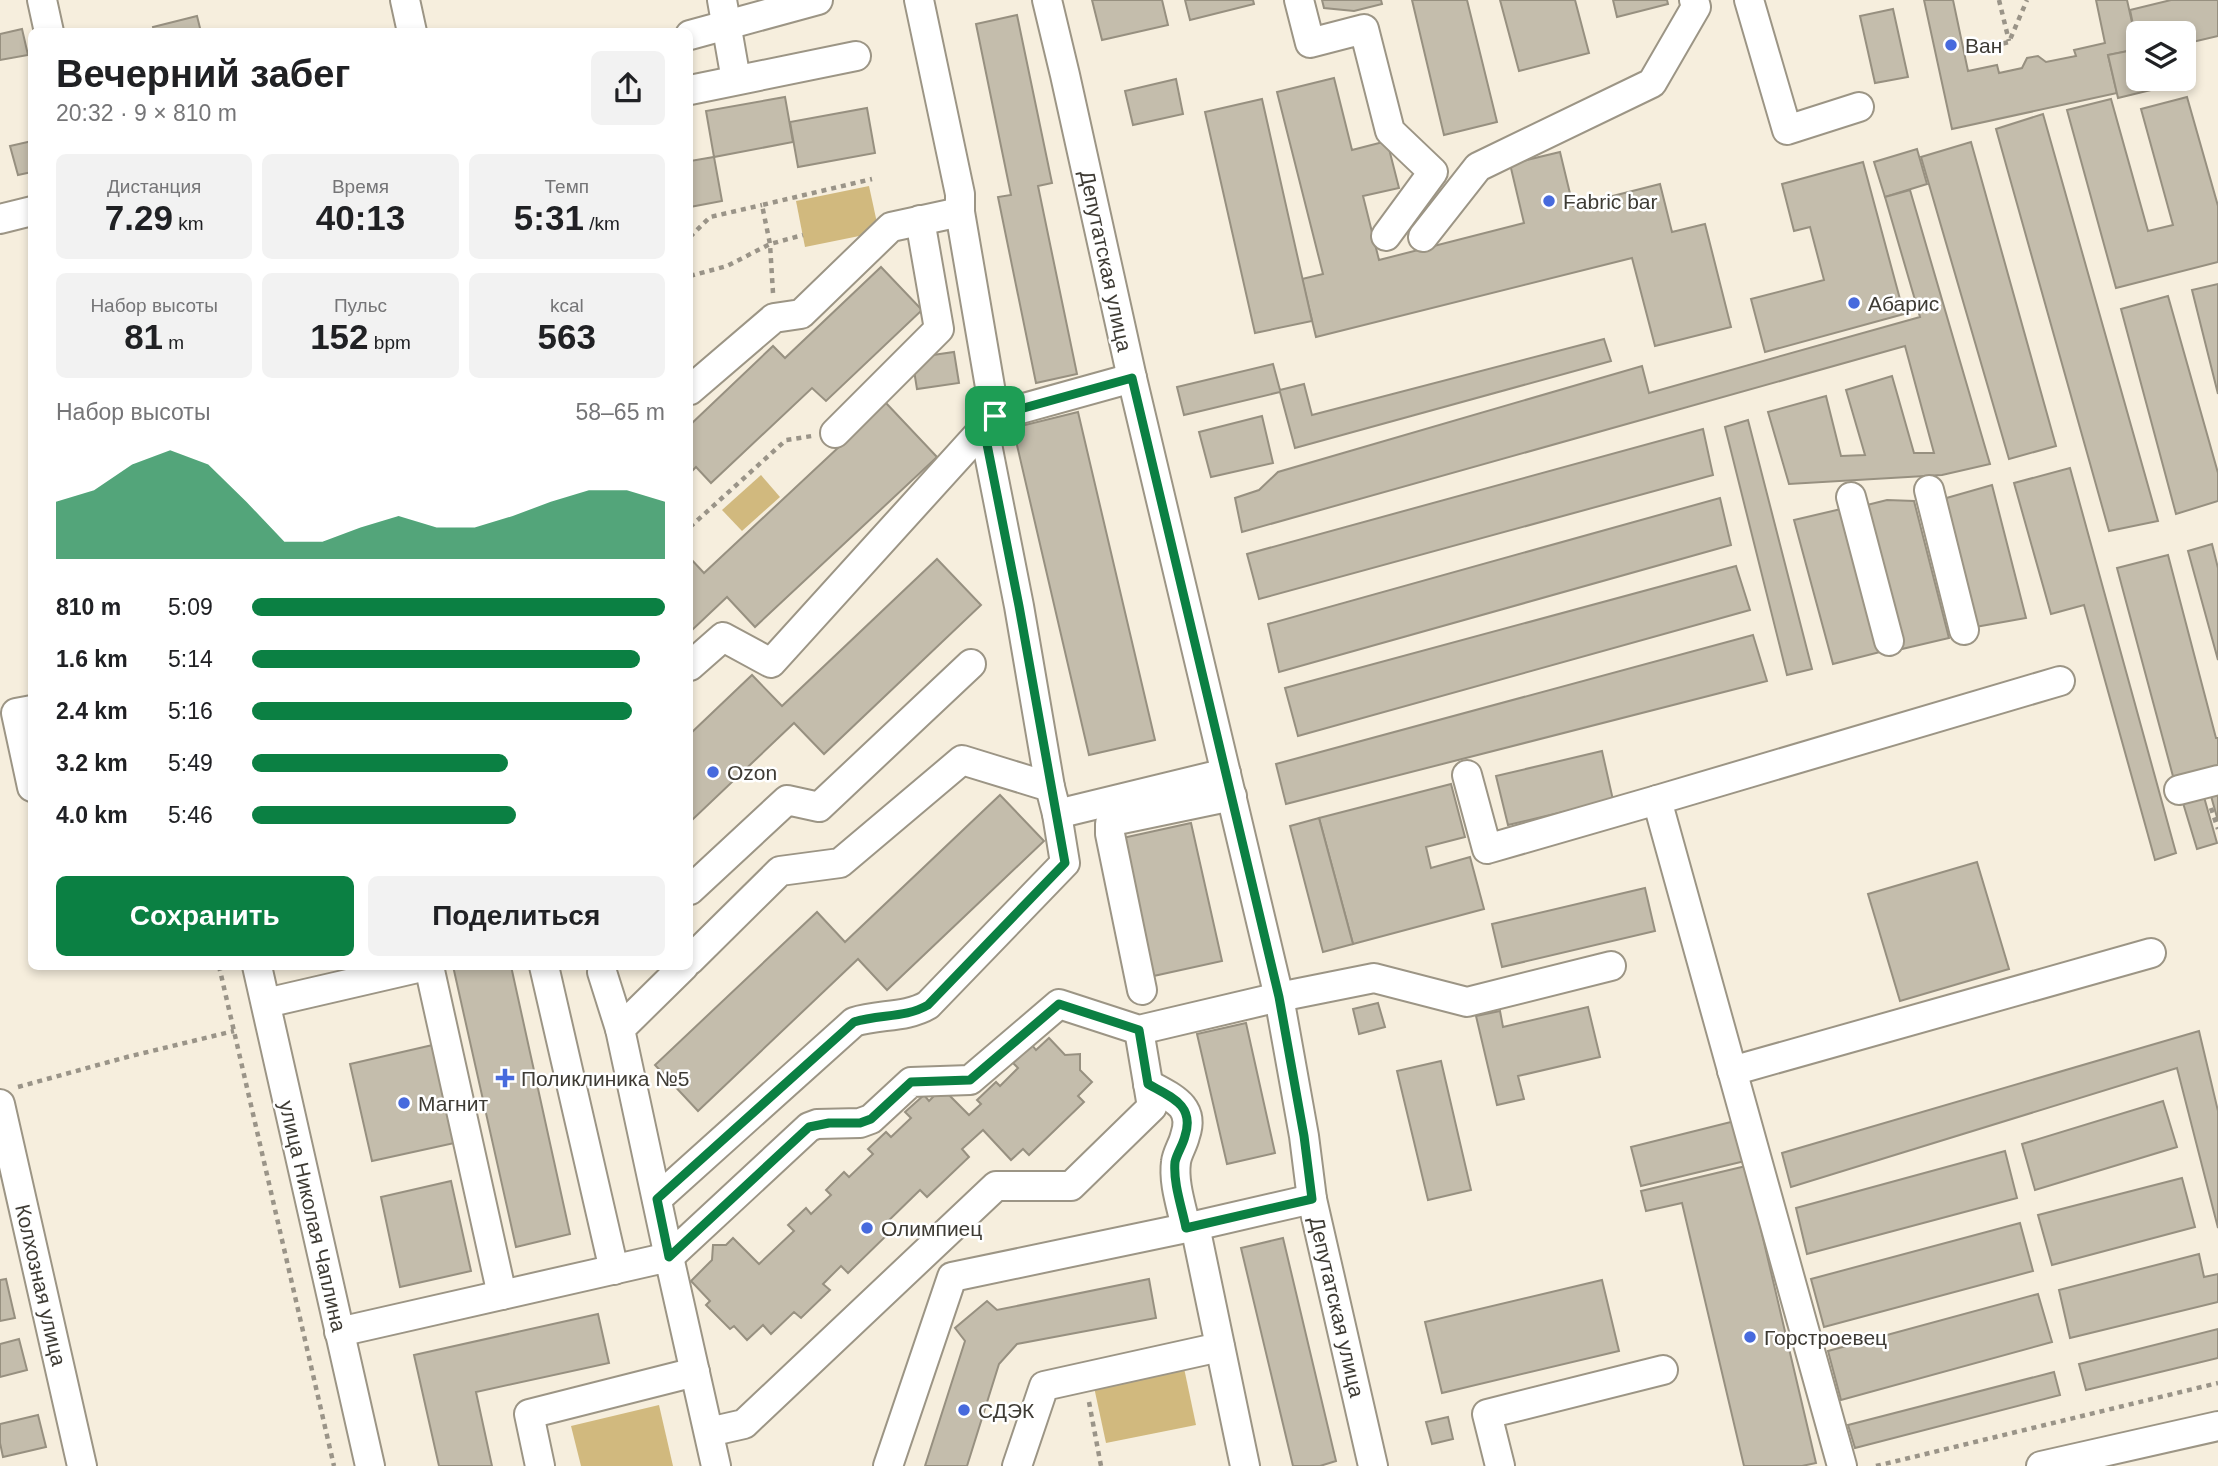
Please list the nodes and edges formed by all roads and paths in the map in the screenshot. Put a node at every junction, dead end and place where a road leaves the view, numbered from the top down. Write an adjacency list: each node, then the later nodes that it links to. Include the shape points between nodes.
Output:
1 (42, 0): 12 (street)
2 (405, 0): 13 (street)
3 (818, 0): 11 (street)
4 (919, 0): 24 (street)
5 (1047, 0): 34 (street, Депутатская улица)
6 (1299, 0): 29 (street, via 1310,43 1364,29 1390,131 1433,172)
7 (1694, 0): 30 (street, via 1696,7 1652,83 1478,167)
8 (1749, 0): 20 (street, via 1787,130)
9 (1999, 0): 15 (path)
10 (2027, 0): 15 (path)
11 (724, 13): 14 (street); 18 (street)
12 (48, 28)
13 (411, 28)
14 (693, 33)
15 (2010, 42): 16 (path)
16 (1974, 51)
17 (856, 56): 18 (street)
18 (736, 80): 19 (street)
19 (693, 89)
20 (1859, 107)
21 (872, 179): 22 (path)
22 (762, 205): 27 (path, via 709,217); 31 (path)
23 (28, 212): 25 (street)
24 (960, 212): 26 (street); 36 (street)
25 (0, 219)
26 (919, 220): 33 (street, via 891,227 801,314); 37 (street, via 939,329)
27 (693, 234)
28 (803, 235): 31 (path)
29 (1386, 236)
30 (1423, 237)
31 (770, 244): 32 (path, via 727,266); 33 (path)
32 (693, 275)
33 (774, 318): 35 (street)
34 (1132, 378): 36 (street); 50 (street, Депутатская улица)
35 (693, 387)
36 (989, 422): 43 (street, via 771,663 723,637); 51 (street)
37 (835, 433): 40 (path, via 786,440)
38 (1928, 490): 41 (street)
39 (1850, 496): 42 (street)
40 (693, 524)
41 (1964, 630)
42 (1889, 641)
43 (693, 663)
44 (971, 664): 55 (street, via 819,807 787,800)
45 (2060, 681): 53 (street)
46 (28, 711): 47 (street, via 16,713)
47 (28, 768)
48 (1467, 775): 53 (street, via 1488,849)
49 (2218, 780): 52 (street)
50 (1229, 784): 54 (street); 66 (street, via 1110,824); 67 (street, Депутатская улица)
51 (1050, 787): 54 (street); 57 (street, via 962,760 840,863 780,870)
52 (2179, 790)
53 (1657, 800): 72 (street)
54 (1057, 814): 75 (street, via 1065,863 928,1005 854,1022)
55 (693, 887)
56 (2151, 953): 72 (street)
57 (693, 957)
58 (1611, 966): 67 (street, via 1467,1002 1374,978)
59 (220, 970): 71 (path)
60 (258, 970): 68 (street, улица Николая Чаплина)
61 (410, 970): 68 (street)
62 (428, 970): 80 (street)
63 (545, 970): 79 (street)
64 (604, 970): 69 (street)
65 (680, 970): 69 (street)
66 (1142, 990)
67 (1279, 997): 70 (street); 76 (street, Депутатская улица)
68 (266, 1003): 81 (street, улица Николая Чаплина)
69 (620, 1029): 75 (street)
70 (1139, 1030): 73 (street); 78 (street, via 1059,1004 970,1080 911,1082 871,1119 809,1127)
71 (234, 1031): 74 (path, via 127,1057); 90 (path)
72 (1732, 1070): 100 (street)
73 (1148, 1084): 77 (street, via 1185,1109 1186,1134 1175,1160 1175,1175); 88 (street, via 1152,1107 1071,1186 996,1186 744,1424)
74 (6, 1096): 89 (street, Колхозная улица)
75 (657, 1199): 78 (street)
76 (1312, 1199): 77 (street); 98 (street, Депутатская улица)
77 (1191, 1227): 82 (street); 94 (street, via 952,1278)
78 (669, 1257): 79 (street); 84 (street)
79 (614, 1270): 80 (street)
80 (502, 1295): 81 (street)
81 (340, 1332): 91 (street, улица Николая Чаплина)
82 (1220, 1347): 85 (street); 97 (street)
83 (1664, 1370): 99 (street, via 1488,1414)
84 (695, 1372): 88 (street); 92 (street, via 529,1414)
85 (1084, 1377): 95 (street, via 1044,1386); 96 (path)
86 (2218, 1383): 101 (path)
87 (2218, 1426): 102 (street)
88 (709, 1432): 93 (street)
89 (82, 1466)
90 (334, 1466)
91 (370, 1466)
92 (540, 1466)
93 (716, 1466)
94 (888, 1466)
95 (1017, 1466)
96 (1101, 1466)
97 (1245, 1466)
98 (1373, 1466)
99 (1500, 1466)
100 (1842, 1466)
101 (1876, 1466)
102 (2040, 1466)

